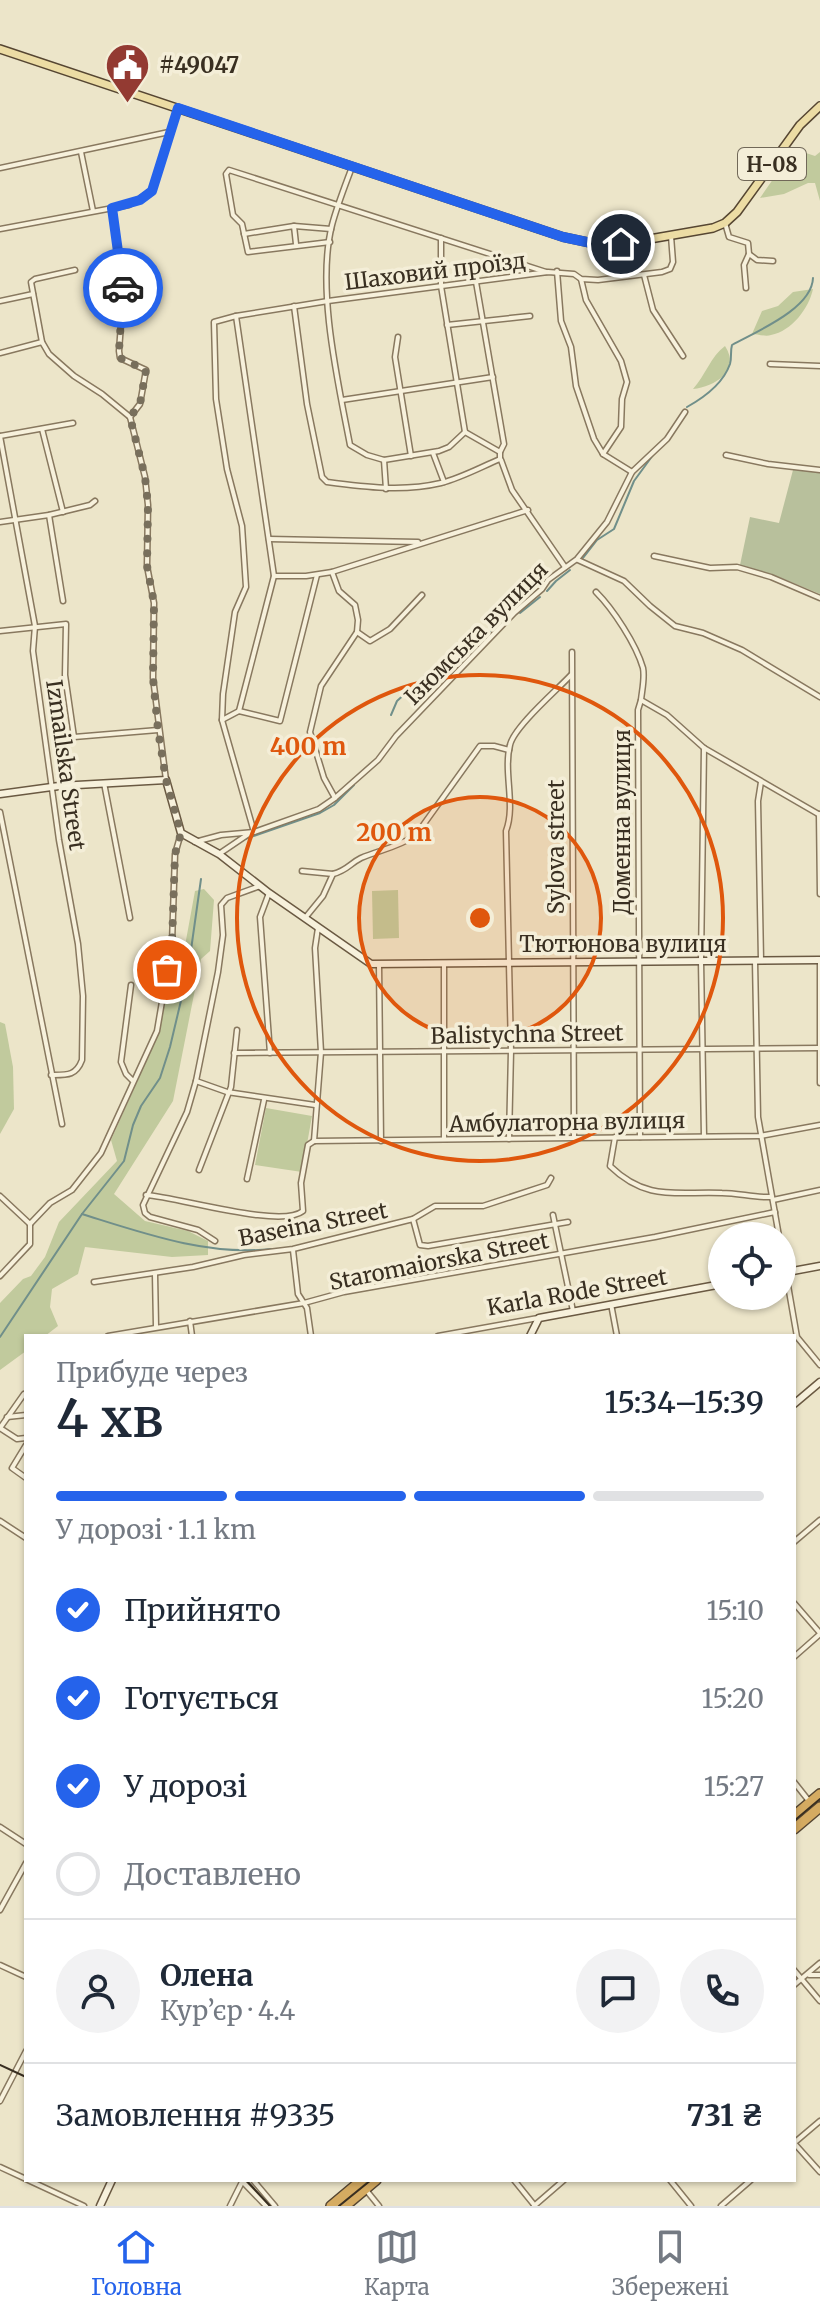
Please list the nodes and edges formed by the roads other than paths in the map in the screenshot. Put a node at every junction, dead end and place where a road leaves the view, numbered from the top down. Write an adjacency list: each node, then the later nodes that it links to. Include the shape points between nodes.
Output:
1 (0, 49): 3 (main road)
2 (820, 106): 11 (main road, Н-08)
3 (178, 108): 4 (street); 6 (main road)
4 (169, 132): 5 (street); 9 (street, via 152,191)
5 (81, 152): 7 (street); 10 (street)
6 (352, 167): 8 (street); 16 (main road, via 580,241 611,245)
7 (0, 168)
8 (338, 206): 14 (street); 15 (street, via 229,170 233,215); 17 (street)
9 (112, 208): 10 (street); 49 (street, via 124,283 120,358 146,370 140,404)
10 (93, 211): 13 (street)
11 (725, 223): 16 (main road); 20 (street, via 729,237 748,243)
12 (294, 226): 14 (street); 15 (street); 19 (street)
13 (0, 229)
14 (331, 229): 18 (street)
15 (244, 234): 19 (street, via 248,252)
16 (671, 236): 25 (street, Шаховий проїзд, via 672,267)
17 (441, 238): 24 (street); 28 (street)
18 (330, 242): 19 (street); 32 (street)
19 (296, 244)
20 (749, 254): 21 (street); 29 (street, via 744,265)
21 (773, 261)
22 (75, 270): 30 (street, via 35,279)
23 (557, 271): 24 (street, Шаховий проїзд); 26 (street, Шаховий проїзд); 56 (street, via 559,308 576,386)
24 (548, 272): 27 (street, Шаховий проїзд)
25 (644, 275): 26 (street, Шаховий проїзд); 41 (street, via 653,310)
26 (581, 279): 56 (street, via 627,382 621,427)
27 (476, 282): 28 (street, Шаховий проїзд); 36 (street)
28 (441, 286): 32 (street, Шаховий проїзд); 37 (street)
29 (746, 288)
30 (33, 294): 31 (street); 39 (street)
31 (0, 301)
32 (328, 301): 33 (street, Шаховий проїзд); 47 (street)
33 (294, 306): 34 (street, Шаховий проїзд); 64 (street, via 322,477)
34 (236, 316): 71 (street); 91 (street, Шаховий проїзд, via 216,319 213,327 216,399 242,526 246,587 235,612)
35 (530, 316): 36 (street)
36 (483, 320): 37 (street); 44 (street)
37 (447, 325): 45 (street)
38 (398, 337): 46 (street)
39 (42, 342): 40 (street); 49 (street, via 61,366)
40 (0, 353)
41 (683, 356)
42 (770, 364): 43 (street)
43 (820, 366)
44 (493, 377): 45 (street); 54 (street, via 504,444)
45 (457, 383): 46 (street); 52 (street)
46 (400, 391): 47 (street); 58 (street)
47 (342, 400): 60 (street, via 350,445)
48 (685, 412): 62 (street, Ізюмська вулиця, via 667,439)
49 (130, 417): 92 (street, via 148,505)
50 (73, 423): 51 (street)
51 (42, 429): 53 (street); 67 (street)
52 (465, 432): 54 (street); 55 (street)
53 (0, 436): 69 (street, Izmailska Street)
54 (500, 452): 59 (street)
55 (433, 453): 58 (street); 63 (street)
56 (603, 454): 62 (street)
57 (726, 455): 61 (street)
58 (411, 456): 60 (street)
59 (500, 459): 63 (street); 66 (street, via 512,490)
60 (384, 460): 64 (street)
61 (820, 470)
62 (632, 472): 74 (street, Ізюмська вулиця, via 607,522)
63 (444, 482): 64 (street)
64 (386, 489)
65 (95, 501): 67 (street)
66 (528, 510): 72 (street); 75 (street)
67 (63, 512): 68 (street)
68 (49, 515): 69 (street); 82 (street)
69 (16, 520): 70 (street); 83 (street, Izmailska Street)
70 (0, 522)
71 (269, 539): 72 (street); 78 (street)
72 (427, 542): 76 (street)
73 (654, 556): 81 (street, via 710,568 737,567)
74 (577, 559): 75 (street, Ізюмська вулиця); 88 (street, via 624,581 680,629 742,650)
75 (565, 567): 100 (street, Ізюмська вулиця)
76 (332, 572): 77 (street); 85 (street, via 339,591 357,610)
77 (317, 575): 78 (street); 90 (street, via 280,721)
78 (274, 576): 90 (street)
79 (596, 592): 89 (street, Доменна вулиця, via 638,655 644,674)
80 (422, 595): 85 (street, via 390,629 370,641)
81 (820, 598)
82 (63, 601)
83 (35, 626): 84 (street); 92 (street, via 66,624 65,675 74,737); 98 (street, Izmailska Street, via 33,651)
84 (0, 631)
85 (357, 632): 100 (street, via 321,686 310,732)
86 (572, 652): 87 (street, Sylova street)
87 (571, 675): 94 (street, via 514,735); 118 (street, Sylova street)
88 (820, 697)
89 (641, 700): 93 (street); 119 (street, Доменна вулиця)
90 (239, 711): 91 (street)
91 (222, 720): 103 (street)
92 (158, 730): 95 (street)
93 (704, 748): 97 (street); 115 (street)
94 (509, 750): 108 (street, via 480,746 416,835); 120 (street)
95 (166, 780): 96 (street); 104 (street)
96 (104, 782): 98 (street); 112 (street)
97 (761, 782): 102 (street); 116 (street)
98 (51, 787): 99 (street); 136 (street, Izmailska Street, via 83,996 78,1070)
99 (0, 794)
100 (335, 798): 103 (street, Ізюмська вулиця, via 319,809)
101 (0, 812): 136 (street)
102 (820, 814): 111 (street)
103 (252, 832): 105 (street, Ізюмська вулиця); 106 (street, Ізюмська вулиця)
104 (181, 833): 105 (street); 137 (street, via 175,854 172,943 157,1031)
105 (195, 842): 106 (street)
106 (219, 854): 109 (street)
107 (302, 871): 108 (street)
108 (333, 874): 113 (street)
109 (260, 886): 110 (street); 138 (street, via 221,905 220,960)
110 (269, 893): 113 (street); 135 (street, via 260,917)
111 (820, 894)
112 (130, 918)
113 (305, 918): 114 (street)
114 (318, 927): 122 (street); 131 (street)
115 (701, 961): 116 (street, Тютюнова вулиця); 119 (street, Тютюнова вулиця); 128 (street)
116 (758, 961): 117 (street, Тютюнова вулиця); 127 (street)
117 (820, 961): 125 (street)
118 (573, 962): 119 (street, Тютюнова вулиця); 120 (street, Тютюнова вулиця); 130 (street, Sylova street)
119 (638, 962): 126 (street, Доменна вулиця)
120 (509, 963): 121 (street, Тютюнова вулиця); 129 (street)
121 (444, 964): 122 (street, Тютюнова вулиця); 133 (street)
122 (379, 965): 132 (street)
123 (131, 985): 137 (street, via 121,1062)
124 (237, 1030): 134 (street)
125 (820, 1048): 127 (street, Balistychna Street); 139 (street)
126 (639, 1049): 128 (street, Balistychna Street); 130 (street, Balistychna Street); 148 (street, Доменна вулиця)
127 (755, 1049): 128 (street, Balistychna Street); 146 (street)
128 (703, 1050): 145 (street)
129 (511, 1051): 130 (street, Balistychna Street); 133 (street, Balistychna Street); 151 (street)
130 (574, 1051): 149 (street, Sylova street)
131 (321, 1052): 132 (street, Balistychna Street); 135 (street, Balistychna Street); 142 (street)
132 (380, 1052): 133 (street, Balistychna Street); 153 (street)
133 (444, 1052): 150 (street)
134 (234, 1053): 135 (street, Balistychna Street); 140 (street)
135 (270, 1053)
136 (51, 1075): 143 (street)
137 (132, 1080): 166 (street, via 101,1153 72,1190)
138 (196, 1081): 140 (street); 158 (street, via 187,1112)
139 (820, 1083)
140 (227, 1092): 141 (street); 154 (street)
141 (264, 1100): 142 (street); 156 (street)
142 (315, 1105): 152 (street)
143 (62, 1124)
144 (820, 1125): 146 (street, Амбулаторна вулиця)
145 (704, 1136): 146 (street, Амбулаторна вулиця); 148 (street, Амбулаторна вулиця)
146 (760, 1136): 160 (street)
147 (615, 1137): 148 (street, Амбулаторна вулиця); 149 (street, Амбулаторна вулиця); 160 (street, via 610,1166 648,1191)
148 (640, 1137)
149 (574, 1138): 151 (street, Амбулаторна вулиця)
150 (444, 1139): 151 (street, Амбулаторна вулиця); 153 (street, Амбулаторна вулиця)
151 (509, 1139)
152 (314, 1141): 153 (street, Амбулаторна вулиця); 158 (street, via 308,1145 301,1183 303,1211 295,1216)
153 (381, 1141)
154 (199, 1170)
155 (551, 1178): 163 (street, Baseina Street, via 547,1185 491,1204 435,1206)
156 (247, 1179)
157 (820, 1190): 160 (street)
158 (146, 1195): 168 (street, via 143,1209 150,1217 198,1230)
159 (0, 1196): 166 (street)
160 (773, 1198): 161 (street)
161 (775, 1212): 165 (street); 170 (street, Staromaiorska Street)
162 (553, 1215): 167 (street)
163 (413, 1219): 167 (street, Baseina Street, via 423,1246); 169 (street, Baseina Street)
164 (568, 1222): 167 (street, Baseina Street)
165 (777, 1222)
166 (30, 1224): 174 (street, via 30,1244)
167 (554, 1224): 170 (street)
168 (215, 1241)
169 (293, 1249): 173 (street, Baseina Street); 177 (street, via 298,1294)
170 (561, 1254): 177 (street, Staromaiorska Street); 180 (street)
171 (820, 1266): 172 (street)
172 (796, 1270)
173 (155, 1274): 175 (street, Baseina Street); 183 (street)
174 (0, 1276)
175 (94, 1282)
176 (708, 1287): 178 (street, Karla Rode Street)
177 (304, 1303): 182 (street, Staromaiorska Street); 187 (street)
178 (611, 1304): 180 (street, Karla Rode Street); 189 (street)
179 (791, 1310): 190 (street)
180 (573, 1311): 181 (street, Karla Rode Street)
181 (539, 1318): 184 (street, Karla Rode Street); 188 (street)
182 (190, 1321): 183 (street, Staromaiorska Street); 186 (street)
183 (156, 1326): 185 (street, Staromaiorska Street)
184 (466, 1333)
185 (118, 1334)
186 (192, 1334)
187 (311, 1334)
188 (531, 1334)
189 (617, 1334)
190 (795, 1334)
191 (796, 1338): 192 (street)
192 (820, 1365)
193 (820, 1382): 195 (street)
194 (24, 1394): 197 (street)
195 (796, 1402)
196 (24, 1415): 197 (street)
197 (7, 1417): 198 (street)
198 (0, 1428): 199 (street)
199 (24, 1438)
200 (24, 1448): 201 (street, via 12,1468)
201 (24, 1477)
202 (820, 1520): 205 (street)
203 (0, 1521): 204 (street)
204 (24, 1537)
205 (796, 1540)
206 (796, 1605): 207 (street)
207 (820, 1634): 208 (street)
208 (796, 1655)
209 (796, 1784): 211 (street)
210 (820, 1794): 211 (highway)
211 (815, 1805): 212 (highway); 214 (highway)
212 (796, 1815)
213 (0, 1827): 215 (street)
214 (796, 1827)
215 (24, 1843)
216 (24, 1867): 217 (street)
217 (0, 1910)
218 (820, 1963): 223 (street)
219 (0, 1965): 222 (street)
220 (796, 1971): 223 (street)
221 (820, 1975): 223 (street)
222 (24, 1976)
223 (804, 1977): 224 (street); 225 (street)
224 (796, 1983)
225 (820, 2001)
226 (24, 2055): 227 (street)
227 (0, 2101)
228 (820, 2121): 229 (street)
229 (796, 2141)
230 (796, 2145): 232 (street)
231 (0, 2167): 233 (street)
232 (820, 2172)
233 (24, 2179)
234 (31, 2182): 244 (street)
235 (111, 2182): 245 (street)
236 (241, 2182): 246 (street)
237 (244, 2182): 247 (street)
238 (255, 2182): 248 (street)
239 (516, 2182): 252 (street)
240 (562, 2182): 252 (street)
241 (672, 2182): 253 (street)
242 (749, 2182): 254 (street)
243 (362, 2184): 249 (highway); 250 (highway); 251 (street)
244 (84, 2206)
245 (100, 2206)
246 (230, 2206)
247 (266, 2206)
248 (275, 2206)
249 (331, 2206)
250 (345, 2206)
251 (379, 2206)
252 (535, 2206)
253 (691, 2206)
254 (721, 2206)

